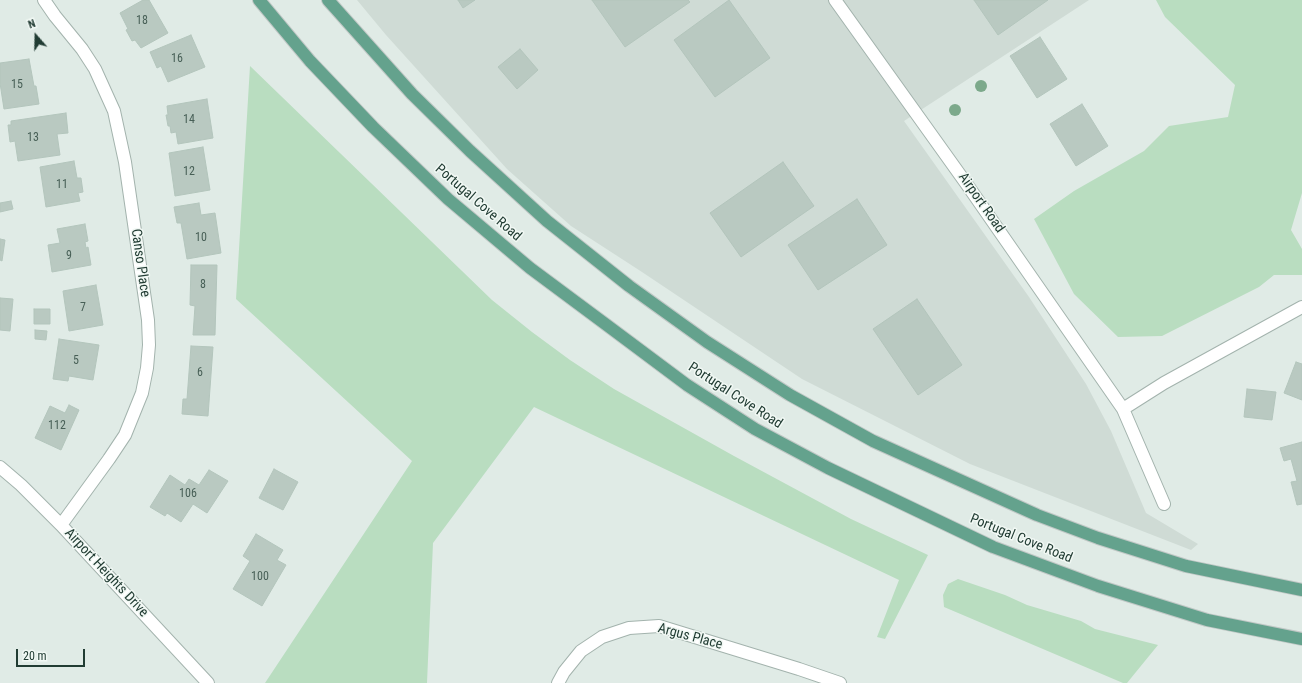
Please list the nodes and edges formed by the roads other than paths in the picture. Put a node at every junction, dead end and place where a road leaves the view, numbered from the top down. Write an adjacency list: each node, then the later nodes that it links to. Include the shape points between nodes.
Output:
1 (44, 0): 9 (street, Canso Place, via 95,69 114,111 126,162 148,320 149,345 148,368 142,393 125,435)
2 (259, 0): 11 (main road, Portugal Cove Road, via 310,61 373,127 448,199 530,268 687,384 755,429 828,468 993,547 1098,586 1207,620)
3 (328, 0): 10 (main road, Portugal Cove Road, via 412,94 547,221 707,342 790,395 873,441 1037,515 1098,538 1186,566)
4 (835, 0): 6 (street, Airport Road, via 960,174)
5 (1302, 307): 6 (street, via 1164,383)
6 (1123, 409): 8 (street, Airport Road)
7 (0, 467): 9 (street, Airport Heights Drive)
8 (1164, 504)
9 (61, 525): 12 (street, Airport Heights Drive)
10 (1302, 590)
11 (1302, 638)
12 (208, 683)
13 (558, 683): 14 (street, Argus Place, via 581,651 602,637 629,628 659,626)
14 (840, 683)

